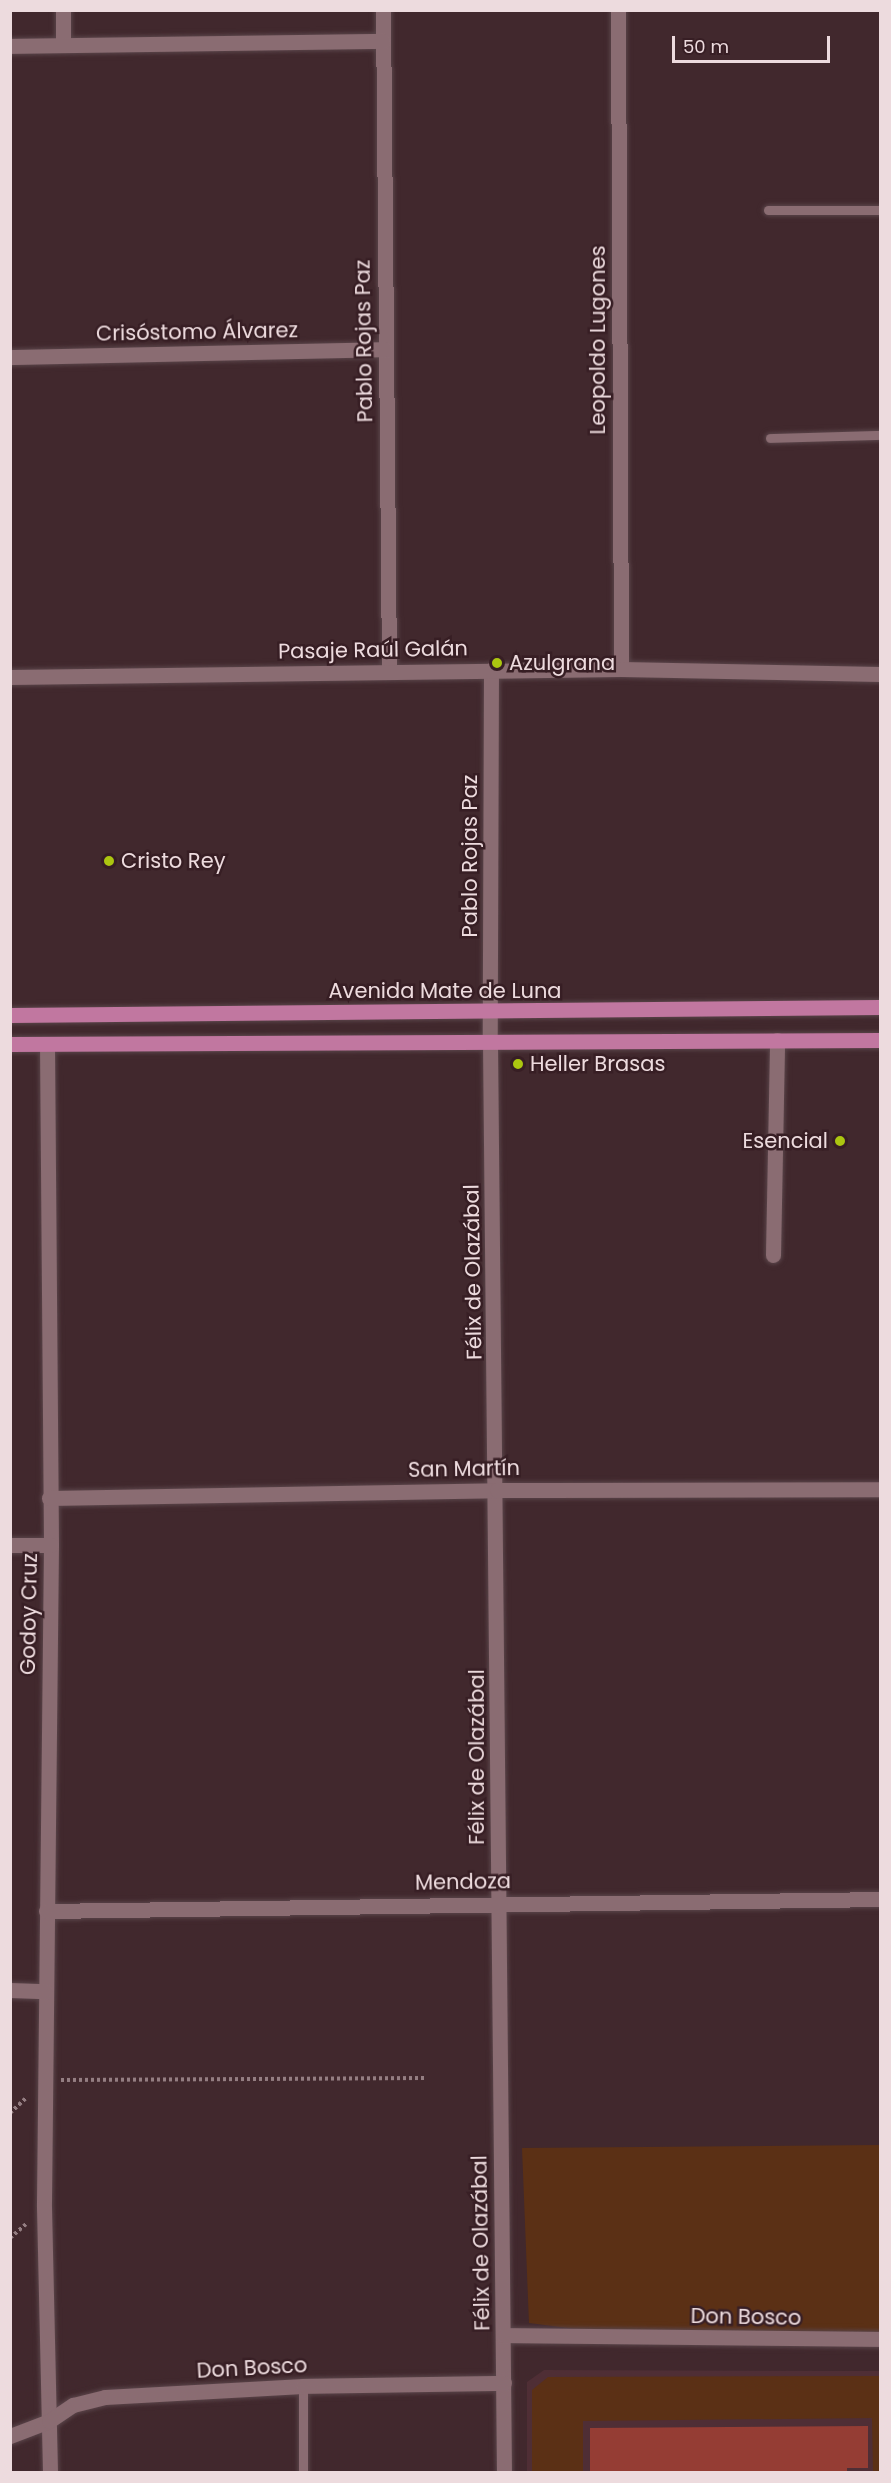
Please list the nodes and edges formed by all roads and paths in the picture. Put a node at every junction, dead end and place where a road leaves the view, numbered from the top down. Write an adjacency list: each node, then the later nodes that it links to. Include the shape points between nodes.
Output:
1 (63, 10): 5 (street)
2 (383, 10): 4 (street, Pablo Rojas Paz)
3 (618, 10): 13 (street, Leopoldo Lugones)
4 (383, 40): 5 (street); 9 (street, Pablo Rojas Paz)
5 (63, 45): 6 (street)
6 (10, 46)
7 (768, 210): 8 (lane)
8 (880, 210)
9 (384, 349): 10 (street, Crisóstomo Álvarez); 14 (street, Pablo Rojas Paz)
10 (10, 357)
11 (880, 435): 12 (lane)
12 (770, 438)
13 (621, 669): 15 (street, Pasaje Raúl Galán); 16 (street, Pasaje Raúl Galán)
14 (389, 670): 15 (street, Pasaje Raúl Galán); 17 (street, Pasaje Raúl Galán)
15 (491, 670): 19 (street, Pablo Rojas Paz)
16 (880, 674)
17 (10, 676)
18 (880, 1007): 19 (main road, Avenida Mate de Luna)
19 (491, 1011): 20 (main road, Avenida Mate de Luna); 23 (street, Pablo Rojas Paz)
20 (10, 1015)
21 (777, 1040): 22 (main road); 23 (main road); 26 (street)
22 (880, 1040)
23 (490, 1042): 25 (main road); 28 (street, Félix de Olazábal)
24 (10, 1044): 25 (main road)
25 (47, 1044): 29 (street, Godoy Cruz)
26 (773, 1255)
27 (880, 1489): 28 (street, San Martín)
28 (497, 1490): 29 (street, San Martín); 33 (street, Félix de Olazábal)
29 (49, 1498): 31 (street, Godoy Cruz)
30 (10, 1545): 31 (street)
31 (51, 1545): 34 (street, Godoy Cruz)
32 (880, 1899): 33 (street, Mendoza)
33 (498, 1902): 34 (street, Mendoza); 40 (street, Félix de Olazábal)
34 (46, 1911): 36 (street, Godoy Cruz)
35 (10, 1990): 36 (street)
36 (45, 1991): 38 (street, Godoy Cruz)
37 (424, 2078): 38 (path)
38 (45, 2080): 39 (path); 44 (street, Godoy Cruz)
39 (10, 2113)
40 (503, 2335): 41 (street, Don Bosco); 42 (street, Félix de Olazábal)
41 (880, 2339)
42 (504, 2383): 43 (street, Don Bosco); 48 (street, Félix de Olazábal)
43 (303, 2386): 44 (street, Don Bosco, via 105,2397 73,2405); 47 (lane)
44 (49, 2421): 45 (street, Don Bosco); 46 (street, Godoy Cruz)
45 (10, 2436)
46 (50, 2472)
47 (303, 2472)
48 (504, 2472)

